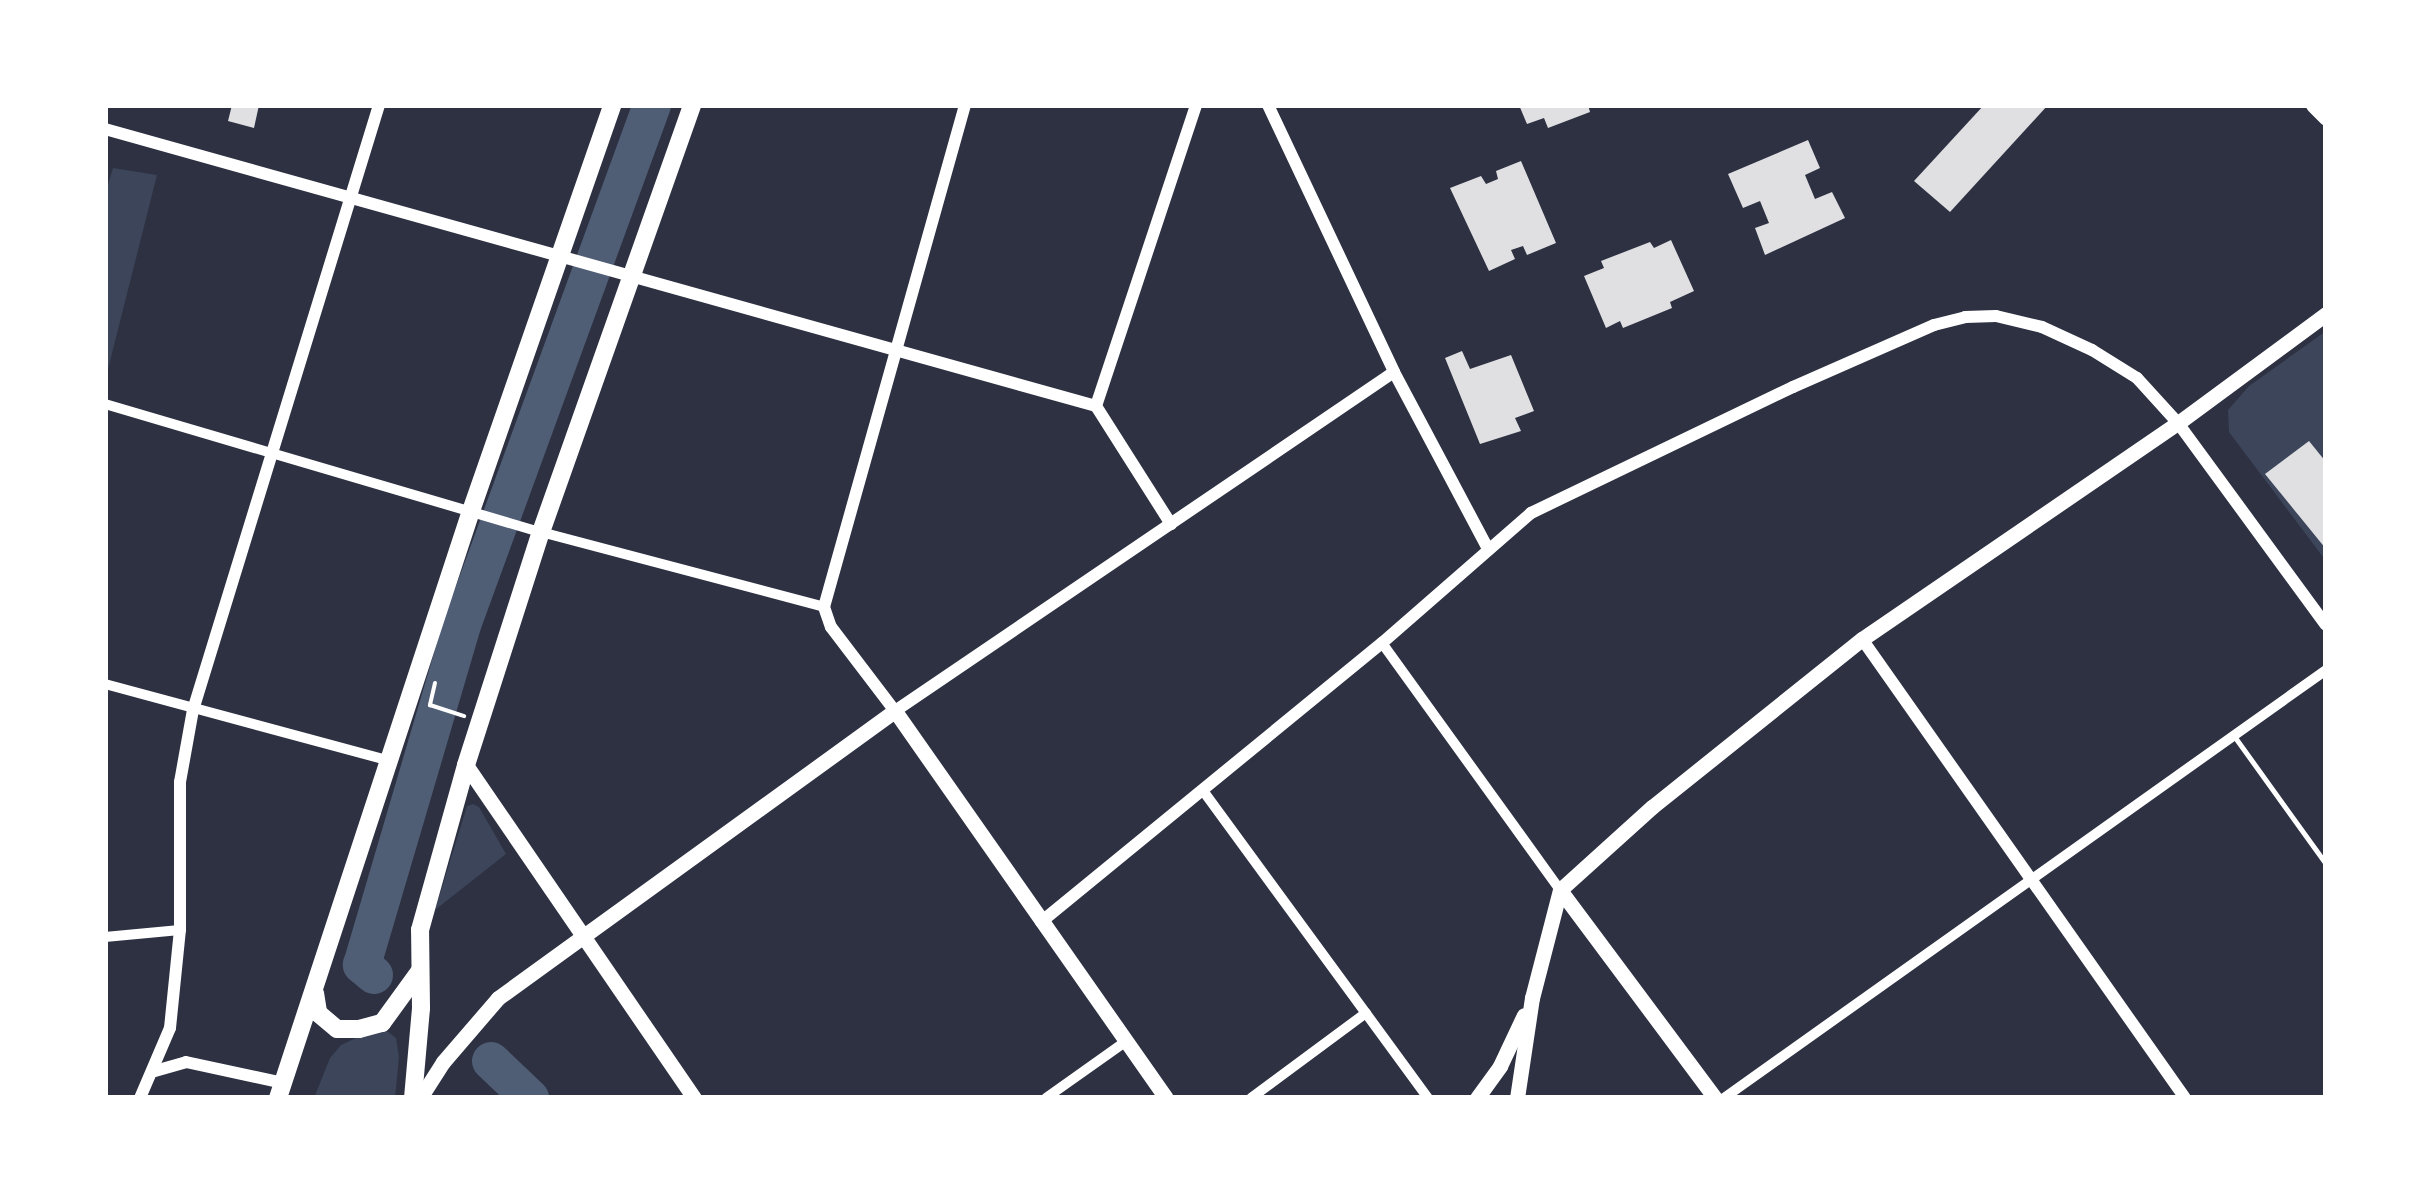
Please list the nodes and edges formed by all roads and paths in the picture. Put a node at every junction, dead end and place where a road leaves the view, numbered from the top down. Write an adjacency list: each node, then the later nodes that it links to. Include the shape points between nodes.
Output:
1 (379, 105): 10 (street)
2 (612, 105): 11 (main road)
3 (692, 105): 12 (main road)
4 (965, 105): 14 (street)
5 (1196, 105): 17 (street)
6 (1268, 105): 15 (street)
7 (2313, 105): 8 (main road)
8 (2326, 118)
9 (105, 128): 10 (street)
10 (348, 199): 11 (street); 19 (street)
11 (558, 258): 12 (street); 20 (main road)
12 (634, 277): 14 (street); 22 (main road)
13 (2326, 314): 18 (main road)
14 (899, 348): 17 (street); 24 (street)
15 (1394, 372): 21 (street); 23 (street)
16 (105, 404): 19 (street)
17 (1096, 406): 21 (street)
18 (2178, 424): 23 (street, via 2137,378 2092,350 1996,316 1965,317 1792,387 1575,490 1531,512); 25 (street); 26 (main road)
19 (271, 453): 20 (street); 31 (street)
20 (478, 513): 22 (street); 35 (main road)
21 (1171, 524): 32 (street)
22 (535, 530): 24 (street); 36 (main road)
23 (1488, 549): 27 (street)
24 (824, 607): 32 (street, via 831,627)
25 (2326, 625)
26 (1862, 639): 39 (street); 40 (main road)
27 (1382, 643): 37 (street); 40 (street)
28 (2326, 670): 34 (street)
29 (105, 684): 31 (street)
30 (430, 705): 33 (path)
31 (193, 710): 35 (street); 42 (street, via 180,782)
32 (894, 711): 41 (main road); 43 (main road)
33 (469, 717)
34 (2234, 736): 38 (lane); 39 (street)
35 (390, 762): 46 (main road)
36 (466, 766): 43 (main road); 45 (main road, via 420,930)
37 (1204, 792): 41 (street); 48 (street)
38 (2326, 864)
39 (2035, 880): 62 (street); 63 (street)
40 (1560, 890): 47 (main road); 61 (main road)
41 (1041, 922): 49 (main road)
42 (180, 930): 44 (street); 50 (street, via 170,1028)
43 (582, 933): 53 (main road, via 498,998); 54 (main road)
44 (105, 937)
45 (419, 972): 46 (main road, via 382,1023 359,1029 337,1029 318,1013); 53 (main road)
46 (314, 988): 51 (main road)
47 (1532, 998): 59 (main road); 60 (main road)
48 (1366, 1014): 57 (street); 58 (street)
49 (1125, 1042): 55 (street); 56 (main road)
50 (155, 1071): 51 (street, via 186,1062); 52 (street)
51 (278, 1093)
52 (140, 1098)
53 (417, 1098)
54 (694, 1098)
55 (1046, 1098)
56 (1166, 1098)
57 (1251, 1098)
58 (1428, 1098)
59 (1477, 1098)
60 (1517, 1098)
61 (1715, 1098)
62 (1724, 1098)
63 (2185, 1098)

